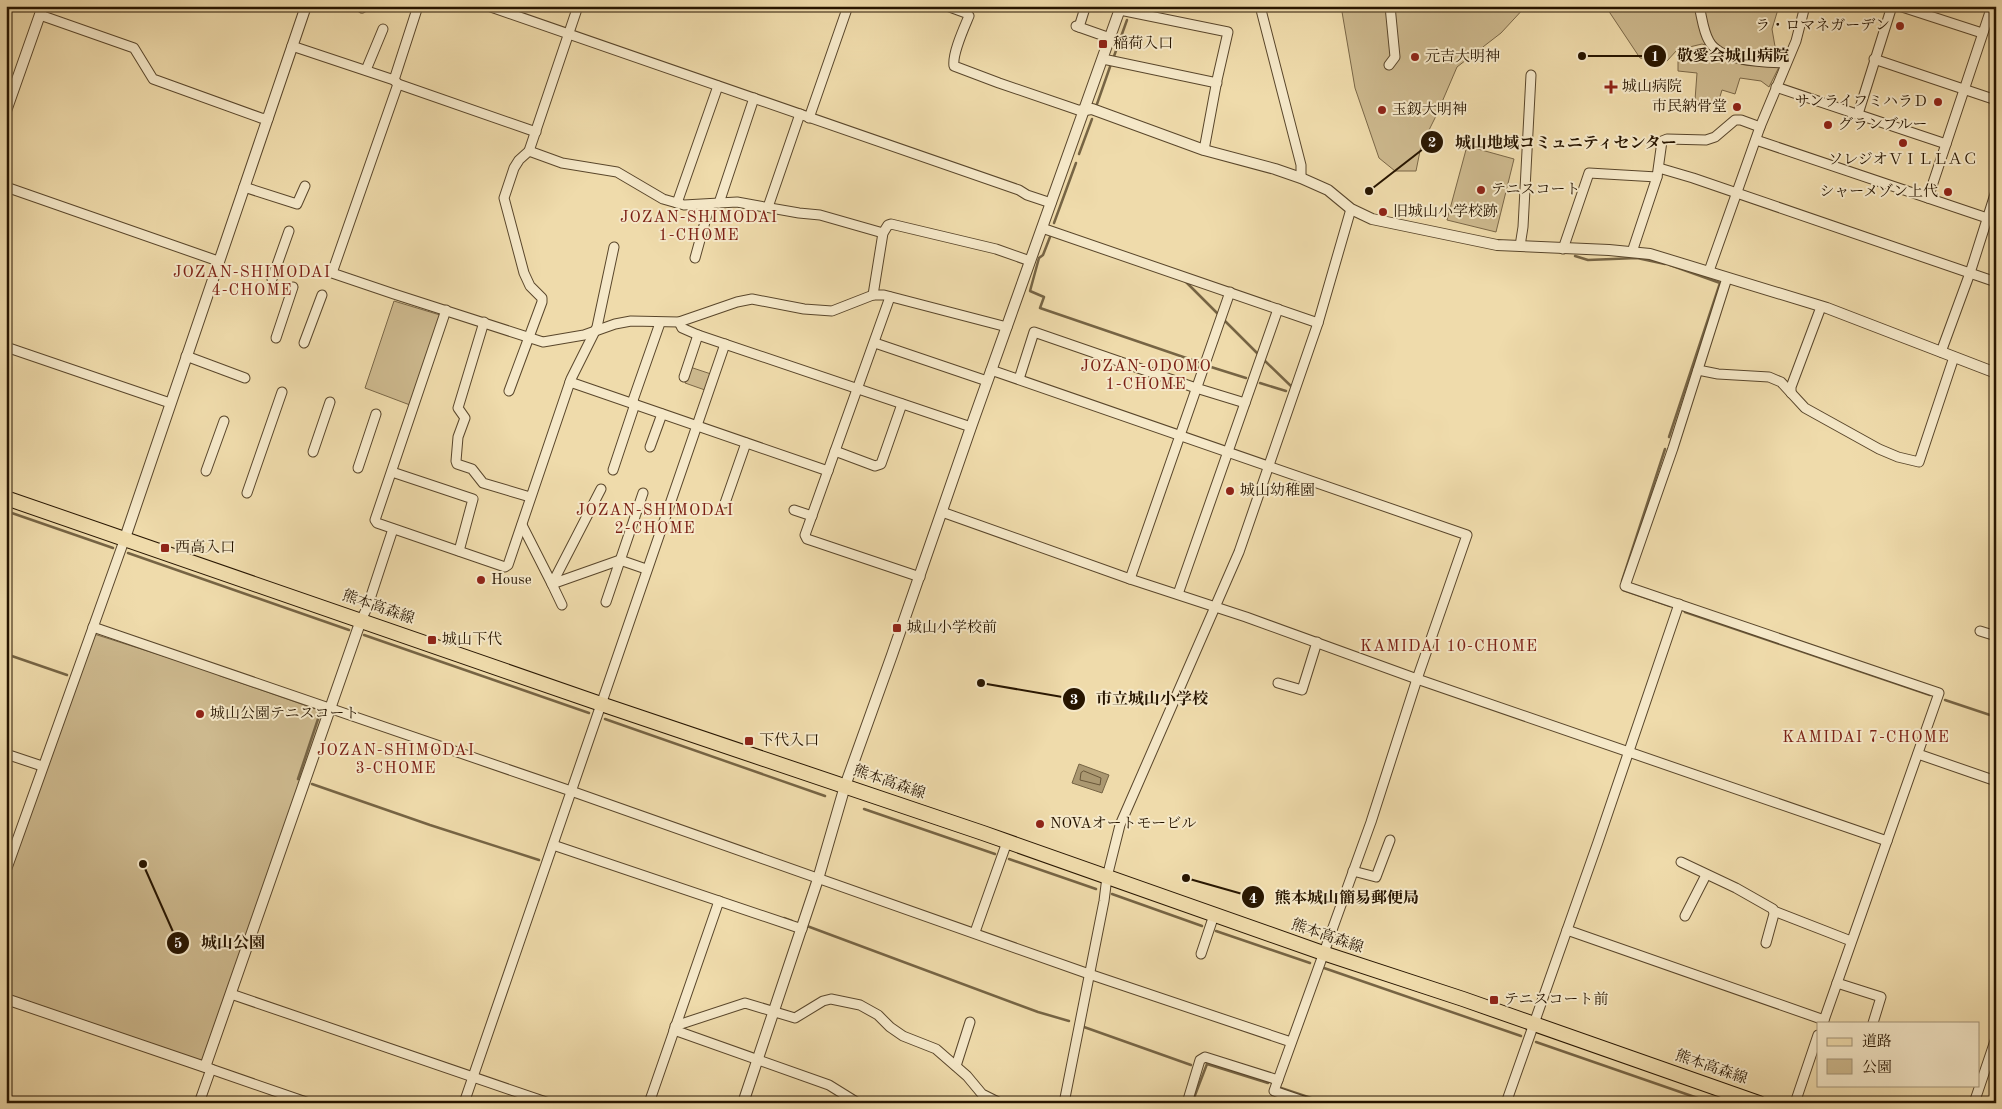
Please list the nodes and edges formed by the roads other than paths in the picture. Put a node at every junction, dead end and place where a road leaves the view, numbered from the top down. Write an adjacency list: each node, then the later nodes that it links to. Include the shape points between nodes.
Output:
1 (306, 6): 21 (street)
2 (418, 6): 28 (street)
3 (488, 6): 19 (street)
4 (578, 6): 19 (street)
5 (848, 6): 39 (street)
6 (947, 6): 35 (street, via 969,16 954,66)
7 (1260, 6): 48 (street, via 1301,165)
8 (1390, 6): 25 (street, via 1395,57)
9 (1699, 6): 24 (street, via 1709,41 1718,51 1751,61)
10 (1805, 6): 24 (street, via 1796,41)
11 (1892, 6): 22 (street)
12 (1899, 6): 18 (street)
13 (1992, 6): 18 (street)
14 (1085, 8): 20 (street, via 1077,27)
15 (1121, 8): 20 (street); 29 (street, via 1228,32)
16 (42, 10): 36 (street); 40 (street, via 134,48 153,79)
17 (383, 29): 26 (street)
18 (1982, 33): 32 (street)
19 (569, 34): 30 (street); 42 (street)
20 (1110, 38): 23 (street)
21 (292, 46): 26 (street); 40 (street)
22 (1874, 59): 32 (street); 38 (street)
23 (1108, 61): 29 (street); 35 (street)
24 (1786, 63): 31 (street)
25 (1390, 65)
26 (366, 70): 28 (street)
27 (1532, 74): 65 (street)
28 (396, 82): 42 (street); 84 (street, via 332,272)
29 (1217, 83): 46 (street)
30 (718, 86): 33 (street); 55 (street)
31 (1776, 87): 38 (street); 41 (street)
32 (1964, 89): 34 (street); 44 (street)
33 (754, 98): 37 (street); 57 (street)
34 (1996, 100)
35 (1085, 110): 46 (street, via 1092,109); 56 (street)
36 (6, 111)
37 (800, 114): 39 (street); 58 (street)
38 (1858, 114): 44 (street)
39 (810, 118): 56 (street)
40 (268, 119): 51 (street)
41 (1760, 127): 43 (street); 47 (street, via 1735,120 1706,140 1662,141)
42 (536, 132): 45 (street)
43 (1756, 140): 53 (street); 54 (street)
44 (1946, 144): 54 (street)
45 (529, 150): 55 (street, via 562,163 617,172 663,199); 92 (street, via 514,168 504,198 524,273 530,286 542,298)
46 (1204, 150): 48 (street)
47 (1658, 173): 53 (street); 67 (street, via 1589,173); 68 (street)
48 (1301, 178): 59 (street, via 1328,190)
49 (305, 186): 51 (street, via 297,204)
50 (6, 187): 70 (street)
51 (244, 187): 70 (street)
52 (1996, 191): 60 (street)
53 (1737, 193): 72 (street); 73 (street)
54 (1928, 198): 60 (street)
55 (677, 203): 57 (street)
56 (1051, 203): 62 (street)
57 (714, 204): 58 (street, via 737,202); 69 (street)
58 (768, 207): 64 (street, via 820,215)
59 (1352, 209): 65 (street, via 1372,219 1497,245); 88 (street)
60 (1986, 218): 61 (street); 73 (street)
61 (1996, 222)
62 (1042, 228): 71 (street); 78 (street)
63 (289, 231): 75 (street)
64 (883, 233): 71 (street, via 888,225 895,225 996,249); 80 (street)
65 (1520, 246): 67 (street)
66 (614, 247): 90 (street)
67 (1563, 249): 68 (street)
68 (1632, 252): 72 (street, via 1650,254)
69 (695, 258)
70 (218, 261): 99 (street)
71 (1030, 262): 89 (street)
72 (1709, 272): 74 (street)
73 (1970, 274): 76 (street); 98 (street)
74 (1727, 278): 82 (street); 102 (street)
75 (272, 279)
76 (1996, 282)
77 (293, 287): 93 (street)
78 (1230, 292): 83 (street); 109 (street)
79 (322, 295): 94 (street)
80 (873, 296): 81 (street); 86 (street, via 832,312 752,299)
81 (890, 297): 89 (street); 95 (street)
82 (1821, 306): 98 (street); 113 (street)
83 (1278, 309): 88 (street); 115 (street)
84 (446, 310): 85 (street); 134 (street)
85 (484, 322): 92 (street); 139 (street, via 458,408 465,418 458,437 456,461 472,469 483,483)
86 (679, 322): 87 (street); 91 (street, via 682,328)
87 (660, 323): 90 (street, via 631,321); 117 (street)
88 (1318, 323): 130 (street)
89 (1007, 327): 101 (street)
90 (594, 332): 92 (street, via 543,342); 108 (street)
91 (698, 335): 96 (street); 104 (street)
92 (530, 337): 111 (street)
93 (276, 338)
94 (304, 343)
95 (874, 343): 107 (street); 110 (street)
96 (725, 344): 110 (street); 122 (street)
97 (6, 346): 116 (street)
98 (1941, 352): 100 (street)
99 (186, 356): 105 (street); 116 (street)
100 (1954, 357): 103 (street); 113 (street, via 1919,462 1879,449 1805,408)
101 (991, 370): 106 (street); 107 (street)
102 (1698, 370): 113 (street, via 1773,379 1781,382); 156 (street, via 1625,586)
103 (1996, 373)
104 (684, 377)
105 (245, 378)
106 (1019, 379): 109 (street, via 1034,332); 124 (street)
107 (987, 381): 123 (street)
108 (570, 382): 117 (street); 139 (street)
109 (1196, 388): 115 (street); 124 (street)
110 (858, 389): 118 (street); 127 (street)
111 (509, 391)
112 (282, 392): 137 (street)
113 (1791, 393)
114 (330, 402): 129 (street)
115 (1245, 403): 128 (street)
116 (170, 404): 147 (street)
117 (634, 404): 120 (street); 132 (street)
118 (902, 404): 123 (street); 127 (street, via 881,464 875,466)
119 (376, 414): 131 (street)
120 (662, 414): 122 (street); 126 (street)
121 (224, 422): 133 (street)
122 (697, 426): 125 (street); 150 (street)
123 (971, 427): 143 (street)
124 (1180, 435): 128 (street); 152 (street)
125 (746, 443): 135 (street); 141 (street)
126 (650, 447)
127 (836, 451): 135 (street)
128 (1228, 451): 130 (street); 154 (street)
129 (313, 452)
130 (1268, 466): 158 (street, via 1239,552); 164 (street, via 1467,536)
131 (358, 468)
132 (613, 470)
133 (206, 471)
134 (392, 472): 146 (street, via 375,520); 148 (street, via 473,500)
135 (828, 472): 144 (street)
136 (601, 490): 153 (street)
137 (247, 493)
138 (643, 493): 149 (street)
139 (530, 497): 145 (street)
140 (6, 498): 147 (main road, 熊本高森線)
141 (726, 503)
142 (794, 510): 144 (street)
143 (942, 512): 151 (street); 152 (street)
144 (812, 516): 151 (street, via 805,535 808,539)
145 (522, 525): 148 (street, via 505,567); 153 (street)
146 (393, 529): 148 (street); 159 (street)
147 (125, 538): 159 (main road, 熊本高森線); 160 (street)
148 (459, 551)
149 (620, 560): 150 (street); 153 (street); 155 (street)
150 (646, 569): 166 (street)
151 (920, 577): 173 (street)
152 (1130, 579): 154 (street)
153 (552, 584): 157 (street)
154 (1178, 594): 158 (street)
155 (606, 602)
156 (1679, 604): 168 (street); 170 (street, via 1939,694)
157 (562, 605)
158 (1215, 606): 163 (street); 183 (street, via 1120,825)
159 (361, 620): 166 (main road, 熊本高森線); 167 (street)
160 (93, 627): 167 (street); 171 (street)
161 (1980, 631): 162 (street)
162 (1996, 636)
163 (1317, 642): 164 (street); 165 (street, via 1302,690)
164 (1418, 679): 168 (street); 181 (street)
165 (1278, 683)
166 (601, 704): 173 (main road, 熊本高森線); 174 (street)
167 (329, 709): 174 (street); 198 (street)
168 (1628, 752): 176 (street); 190 (street)
169 (6, 754): 171 (street)
170 (1918, 754): 172 (street); 176 (street)
171 (42, 766): 180 (street)
172 (1996, 781)
173 (844, 786): 177 (main road, 熊本高森線); 184 (street)
174 (571, 791): 178 (street); 184 (street)
175 (1390, 840): 181 (street, via 1376,877)
176 (1887, 841): 192 (street)
177 (1008, 842): 183 (main road, 熊本高森線); 191 (street)
178 (552, 844): 185 (street); 212 (street)
179 (1681, 862): 182 (street)
180 (6, 870)
181 (1353, 871): 194 (street)
182 (1706, 874): 186 (street); 188 (street)
183 (1107, 877): 187 (main road, 熊本高森線); 196 (street)
184 (818, 879): 189 (street); 191 (street)
185 (719, 901): 189 (street); 205 (street)
186 (1774, 911): 192 (street); 193 (street)
187 (1214, 915): 194 (main road, 熊本高森線); 195 (street)
188 (1684, 916)
189 (802, 929): 200 (street)
190 (1567, 930): 201 (street); 204 (street)
191 (975, 932): 196 (street)
192 (1851, 941): 197 (street)
193 (1766, 943)
194 (1322, 953): 204 (main road, 熊本高森線); 207 (street)
195 (1201, 954)
196 (1089, 974): 207 (street); 224 (street)
197 (1837, 983): 201 (street); 203 (street, via 1881,997)
198 (231, 994): 211 (street); 212 (street)
199 (6, 998): 211 (street)
200 (774, 1012): 205 (street, via 744,1003); 209 (street); 210 (street, via 795,1018 827,1000 847,1001 874,1012 894,1030 936,1049)
201 (1823, 1021)
202 (970, 1022): 210 (street)
203 (1873, 1022)
204 (1534, 1024): 227 (street); 228 (main road, 熊本高森線)
205 (674, 1028): 209 (street); 220 (street)
206 (1996, 1038): 214 (street)
207 (1291, 1042): 213 (street)
208 (1815, 1052): 229 (street)
209 (757, 1061): 221 (street); 222 (street, via 829,1085)
210 (956, 1066): 223 (street, via 982,1094)
211 (208, 1068): 216 (street); 217 (street)
212 (473, 1077): 218 (street); 219 (street)
213 (1278, 1080): 225 (street, via 1205,1057 1200,1060); 226 (street, via 1274,1091)
214 (1980, 1085)
215 (1980, 1086): 230 (street)
216 (199, 1103)
217 (309, 1103)
218 (464, 1103)
219 (548, 1103)
220 (649, 1103)
221 (743, 1103)
222 (858, 1103)
223 (1000, 1103)
224 (1064, 1103)
225 (1187, 1103)
226 (1309, 1103)
227 (1506, 1103)
228 (1759, 1103)
229 (1795, 1103)
230 (1974, 1103)

